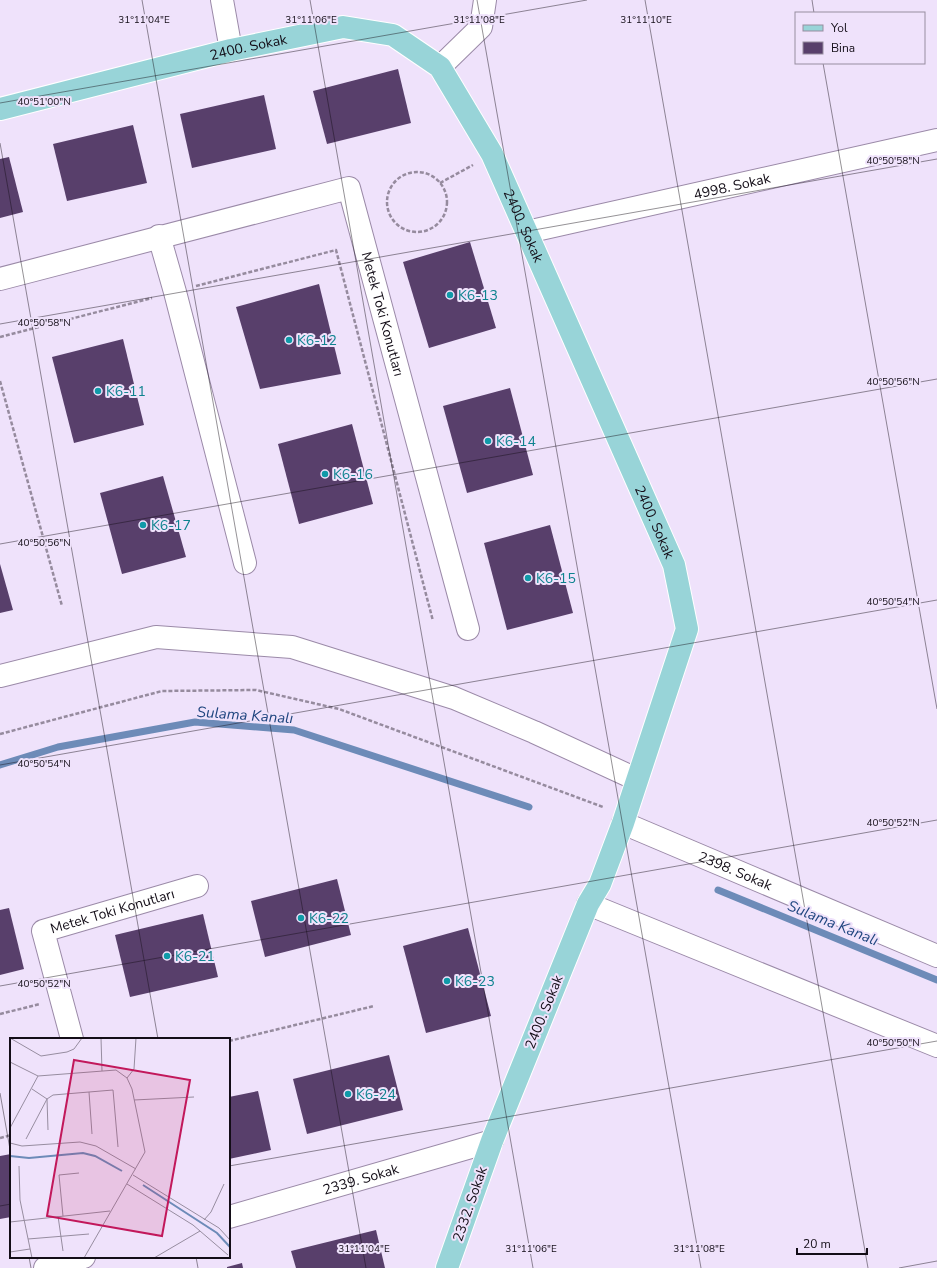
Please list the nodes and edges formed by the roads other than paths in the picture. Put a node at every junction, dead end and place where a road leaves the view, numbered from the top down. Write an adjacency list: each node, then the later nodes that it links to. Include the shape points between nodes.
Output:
1 (222, 0): 3 (street)
2 (485, 0): 4 (street, via 480,28)
3 (231, 50): 4 (main road, 2400. Sokak, via 343,27 393,35); 5 (main road, 2400. Sokak)
4 (440, 67): 7 (main road, 2400. Sokak, via 492,154)
5 (0, 109)
6 (937, 140): 7 (street, 4998. Sokak)
7 (526, 232): 13 (main road, 2400. Sokak, via 674,565 687,629)
8 (159, 236): 9 (street, Metek Toki Konutları); 10 (street); 11 (street, Metek Toki Konutları, via 349,188)
9 (0, 279)
10 (245, 563)
11 (468, 630)
12 (0, 676): 13 (street, via 156,637 292,647 454,698)
13 (636, 779): 14 (main road, 2400. Sokak)
14 (623, 823): 16 (main road, 2400. Sokak, via 600,884); 17 (street, 2398. Sokak)
15 (197, 886): 18 (street, Metek Toki Konutları, via 43,931)
16 (588, 904): 19 (street); 20 (main road, 2400. Sokak)
17 (937, 956)
18 (72, 1038)
19 (937, 1046)
20 (492, 1141): 21 (street, 2339. Sokak); 26 (main road, 2332. Sokak)
21 (230, 1217)
22 (80, 1258): 24 (street)
23 (92, 1258): 25 (street)
24 (45, 1268)
25 (95, 1268)
26 (447, 1268)

